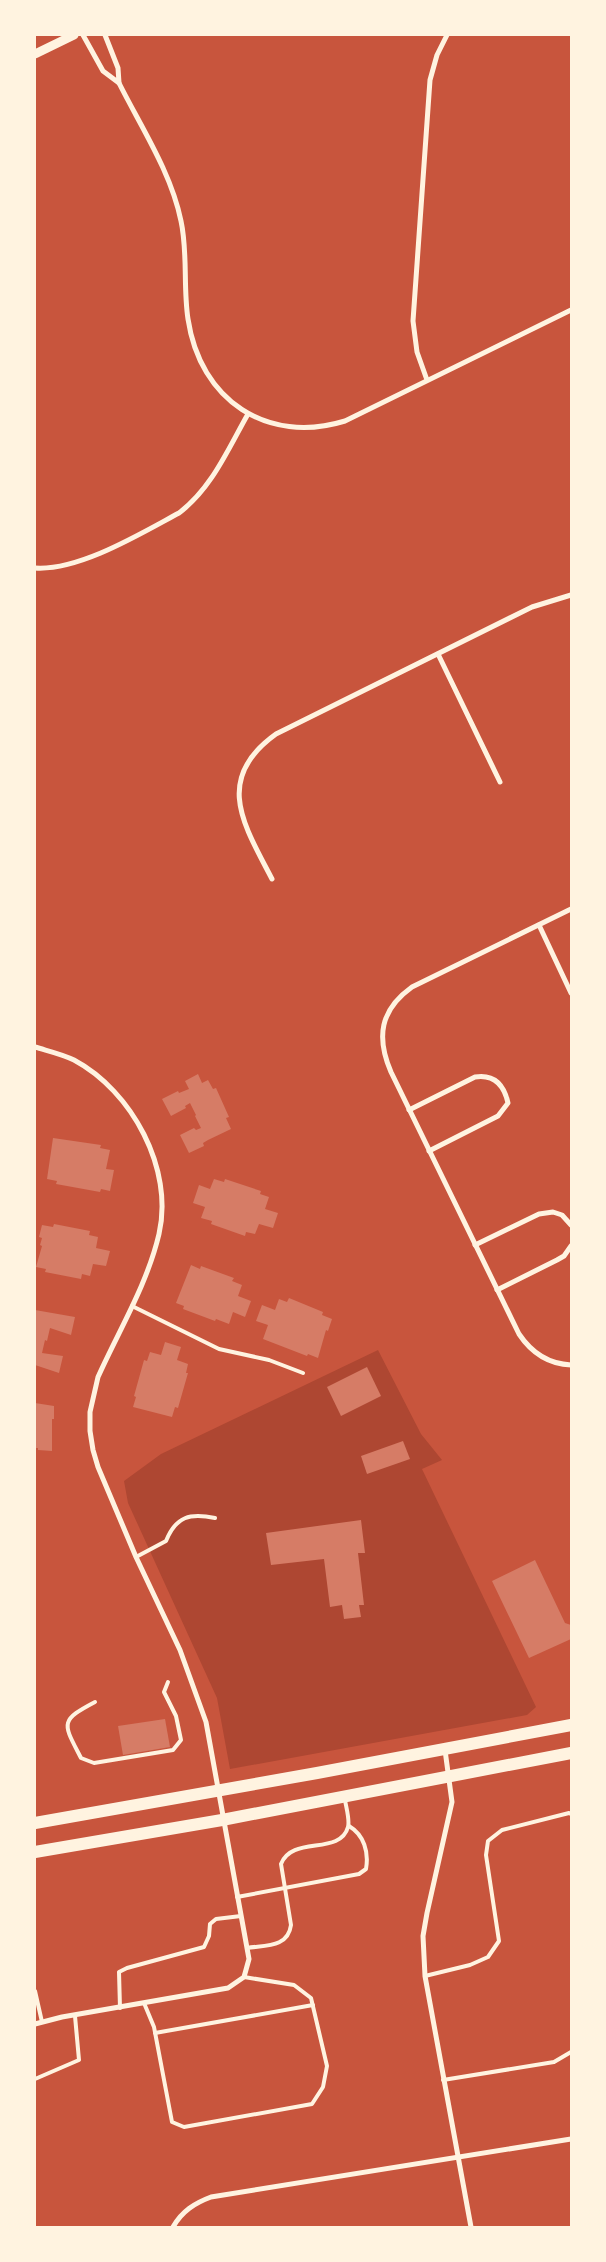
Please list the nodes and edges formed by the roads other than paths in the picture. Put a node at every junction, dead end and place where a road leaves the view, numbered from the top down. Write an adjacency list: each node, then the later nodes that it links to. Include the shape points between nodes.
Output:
1 (74, 35): 5 (street)
2 (83, 35): 6 (street, via 103,71)
3 (105, 35): 6 (street, via 118,68)
4 (446, 35): 8 (street, via 430,80 413,321 417,352)
5 (35, 54)
6 (119, 83): 9 (street, via 175,197 183,233 188,318 203,366 217,389)
7 (571, 310): 8 (street)
8 (427, 380): 9 (street, via 355,416 326,426 292,428)
9 (248, 414): 10 (street, via 211,479 191,504 179,513 77,563)
10 (35, 568)
11 (571, 595): 12 (street, via 532,607)
12 (438, 654): 13 (street); 14 (street, via 276,734 254,752 241,778 239,801 245,825)
13 (500, 782)
14 (272, 879)
15 (571, 910): 16 (street)
16 (539, 925): 17 (street); 19 (street, via 412,987 395,1003 384,1024 384,1057)
17 (571, 992)
18 (35, 1047): 25 (street, via 74,1060 97,1075 129,1109 148,1143 159,1181 161,1221 148,1270)
19 (409, 1110): 20 (street); 20 (street, via 476,1077 492,1078 503,1089 508,1103 498,1116)
20 (429, 1151): 22 (street)
21 (571, 1225): 22 (street, via 562,1215 545,1213)
22 (475, 1245): 24 (street)
23 (571, 1246): 24 (street, via 564,1256)
24 (497, 1290): 26 (street, via 519,1334 531,1350 545,1359)
25 (132, 1306): 27 (lane, via 219,1349 269,1360); 29 (street, via 98,1377 90,1431 98,1467)
26 (571, 1365)
27 (303, 1373)
28 (216, 1518): 29 (lane, via 191,1516 179,1521 171,1528 166,1541)
29 (136, 1557): 36 (street, via 180,1650 199,1702)
30 (168, 1682): 31 (lane, via 164,1692 176,1716 181,1740 173,1750 94,1763 81,1758 68,1733 68,1723 73,1714)
31 (96, 1702)
32 (571, 1725): 33 (main road)
33 (445, 1749): 35 (street); 36 (main road)
34 (571, 1753): 35 (main road)
35 (449, 1777): 37 (main road); 47 (street, via 452,1802 423,1936)
36 (219, 1797): 39 (street); 40 (main road)
37 (345, 1797): 39 (main road); 41 (lane)
38 (571, 1814): 47 (lane, via 502,1830 488,1841 486,1856 499,1941 488,1957)
39 (222, 1820): 42 (main road); 44 (street)
40 (35, 1823)
41 (349, 1826): 43 (lane, via 335,1841 293,1850 285,1855 282,1864); 43 (lane, via 364,1839 366,1869 359,1874)
42 (35, 1852)
43 (284, 1887): 44 (lane); 46 (lane, via 290,1934 283,1942)
44 (237, 1897): 45 (street)
45 (241, 1916): 46 (street); 52 (lane, via 216,1919 210,1924 204,1948 119,1972)
46 (246, 1948): 48 (street, via 248,1959)
47 (425, 1976): 59 (street)
48 (244, 1977): 50 (street, via 228,1988); 51 (lane, via 294,1985 311,1998)
49 (35, 1991): 54 (lane)
50 (144, 2003): 52 (street); 56 (lane)
51 (313, 2005): 56 (lane); 56 (lane, via 327,2066 323,2087 312,2104 184,2127 172,2122)
52 (120, 2008): 53 (street)
53 (75, 2016): 54 (street); 58 (lane, via 79,2060)
54 (42, 2022): 55 (street)
55 (35, 2024)
56 (155, 2033)
57 (571, 2052): 59 (lane, via 554,2062)
58 (35, 2079)
59 (443, 2080): 61 (street)
60 (571, 2138): 61 (street)
61 (458, 2157): 62 (street, via 212,2197 185,2211); 63 (street)
62 (173, 2227)
63 (471, 2227)

